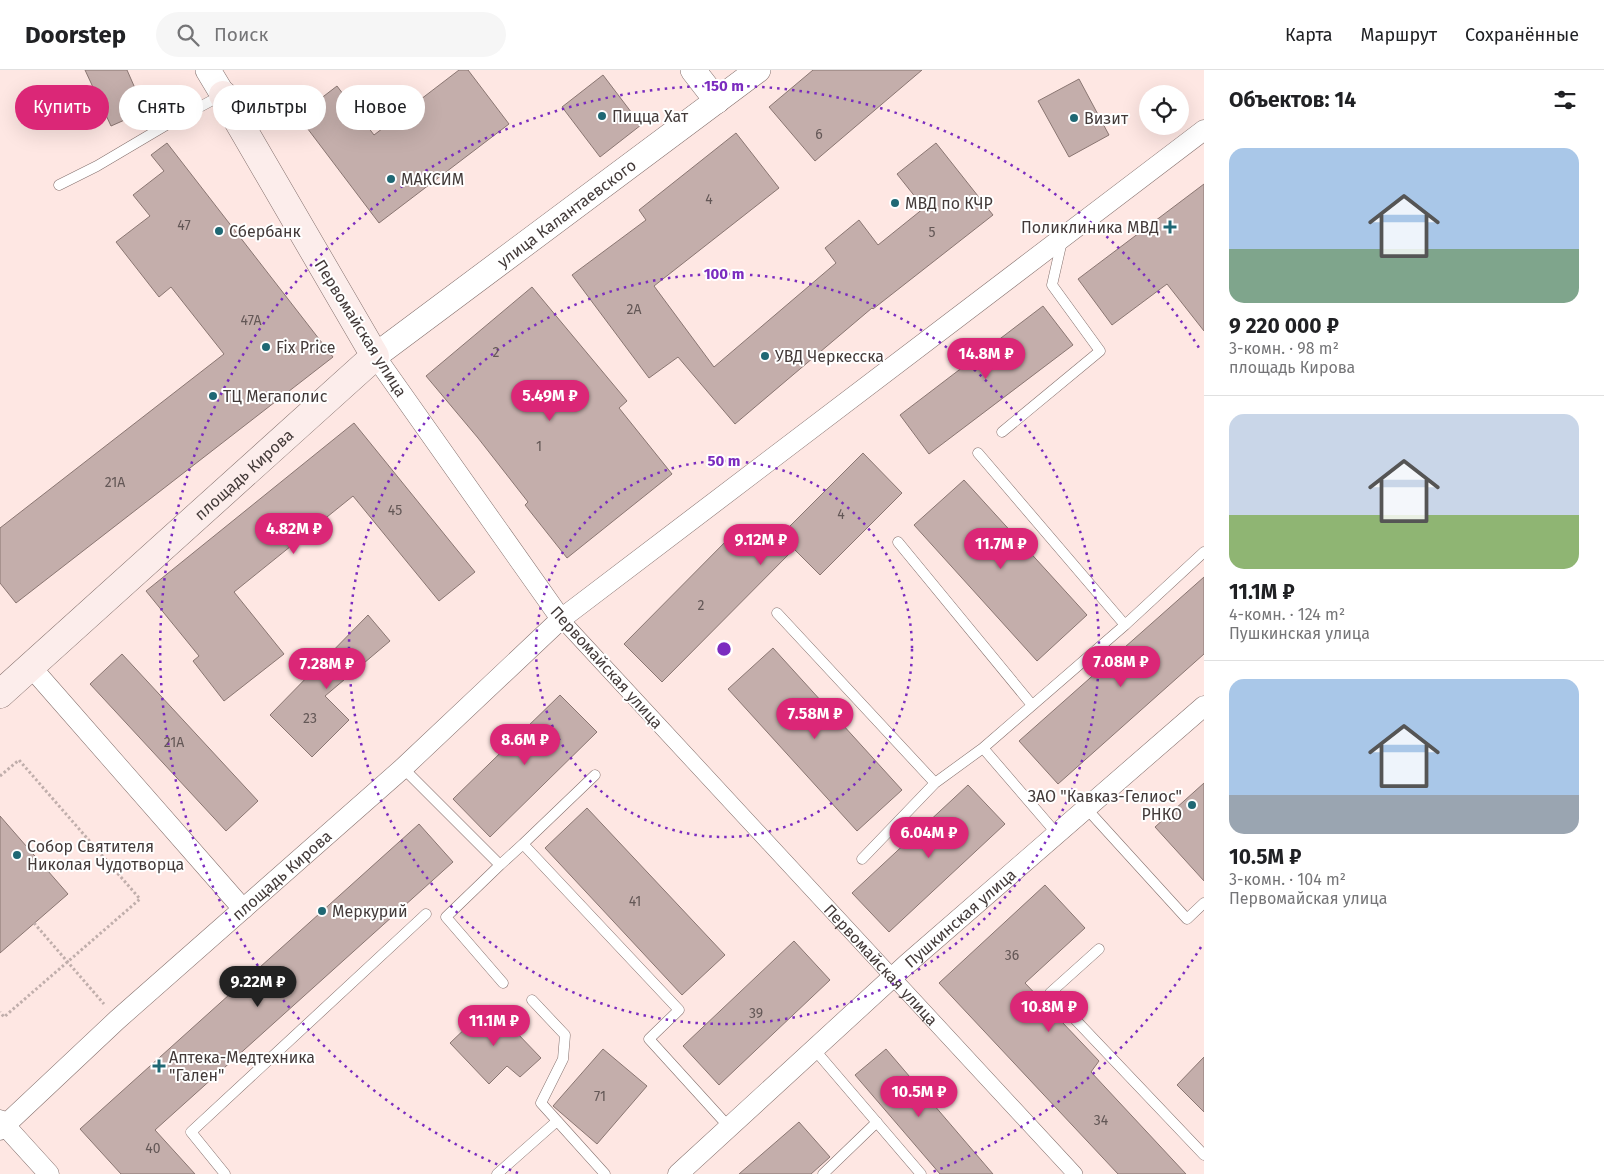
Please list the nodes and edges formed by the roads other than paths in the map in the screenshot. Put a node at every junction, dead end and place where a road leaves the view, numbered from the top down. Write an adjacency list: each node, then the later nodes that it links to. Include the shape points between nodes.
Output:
1 (208, 70): 4 (street, Первомайская улица)
2 (693, 70): 6 (street)
3 (758, 70): 6 (street, улица Калантаевского)
4 (217, 85)
5 (213, 100): 9 (lane)
6 (717, 101): 11 (street, улица Калантаевского)
7 (243, 130): 11 (main road, Первомайская улица)
8 (1204, 130): 10 (street, площадь Кирова)
9 (59, 185)
10 (1062, 240): 12 (lane, via 1052,285 1100,351); 17 (street, площадь Кирова)
11 (375, 356): 17 (street, Первомайская улица); 19 (main road, площадь Кирова)
12 (1002, 432)
13 (978, 453): 18 (lane)
14 (898, 542): 21 (lane)
15 (1204, 552): 18 (lane)
16 (777, 613): 26 (lane)
17 (561, 619): 24 (street, площадь Кирова); 36 (street, Первомайская улица)
18 (1125, 625): 21 (lane)
19 (30, 668): 20 (main road, площадь Кирова); 33 (street)
20 (0, 694)
21 (1032, 705): 23 (lane)
22 (1204, 706): 27 (street, Пушкинская улица)
23 (983, 748): 26 (lane); 28 (lane)
24 (403, 768): 31 (lane); 33 (street, площадь Кирова)
25 (595, 775): 29 (lane)
26 (935, 784): 30 (lane)
27 (1086, 808): 28 (street, Пушкинская улица); 32 (lane, via 1188,919)
28 (1057, 834): 36 (street, Пушкинская улица)
29 (523, 844): 31 (lane); 43 (lane, via 679,1010 648,1039)
30 (862, 859)
31 (500, 865): 37 (lane, via 446,917)
32 (1204, 903)
33 (243, 909): 42 (street, площадь Кирова)
34 (426, 914): 46 (lane, via 191,1132)
35 (1099, 949): 44 (lane, via 1050,993)
36 (892, 978): 39 (street, Пушкинская улица); 52 (street, Первомайская улица)
37 (502, 983)
38 (532, 1000): 40 (lane, via 565,1035 564,1060 541,1103)
39 (814, 1049): 41 (lane); 43 (street, Пушкинская улица)
40 (557, 1121): 47 (lane); 48 (lane)
41 (877, 1122): 50 (lane); 51 (lane)
42 (2, 1125): 45 (street)
43 (729, 1127): 49 (street, Пушкинская улица)
44 (1204, 1155)
45 (48, 1174)
46 (226, 1174)
47 (497, 1174)
48 (605, 1174)
49 (678, 1174)
50 (824, 1174)
51 (921, 1174)
52 (1075, 1174)

